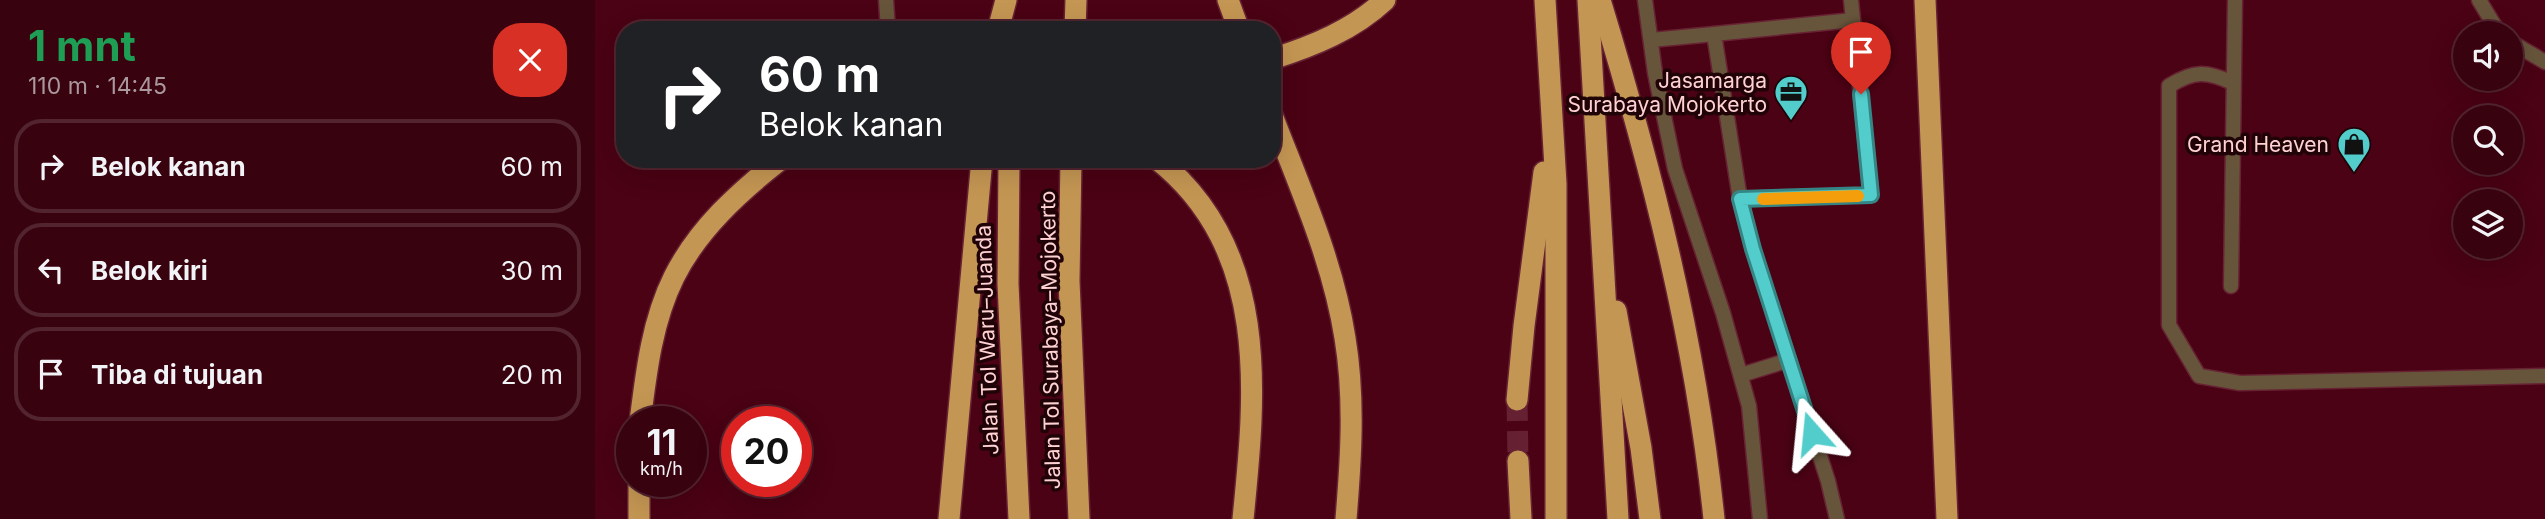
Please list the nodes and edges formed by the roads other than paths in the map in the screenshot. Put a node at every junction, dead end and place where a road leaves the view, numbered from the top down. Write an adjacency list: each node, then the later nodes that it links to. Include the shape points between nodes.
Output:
1 (886, 0): 16 (lane)
2 (1006, 0): 17 (highway)
3 (1015, 0): 18 (highway)
4 (1076, 0): 19 (highway)
5 (1228, 0): 20 (highway)
6 (1385, 0): 25 (highway, via 1349,26)
7 (1545, 0): 27 (highway)
8 (1588, 0): 36 (highway)
9 (1600, 0): 55 (highway, via 1664,229 1696,386)
10 (1645, 0): 23 (lane)
11 (1851, 0): 15 (lane)
12 (1925, 0): 58 (highway)
13 (2235, 0): 28 (lane)
14 (2479, 0): 21 (lane)
15 (1853, 20): 22 (lane); 35 (lane, via 1871,195)
16 (887, 21)
17 (1000, 21)
18 (1014, 21)
19 (1075, 21)
20 (1236, 21)
21 (2492, 21)
22 (1714, 34): 23 (lane); 35 (lane)
23 (1651, 40): 39 (lane, via 1675,169)
24 (2523, 49): 26 (lane)
25 (1281, 56)
26 (2545, 62)
27 (1550, 82): 41 (highway); 52 (highway, via 1556,184)
28 (2233, 83): 37 (lane); 40 (lane, via 2209,72 2182,77 2169,86 2169,325 2199,376 2240,383)
29 (1281, 139): 50 (highway, via 1330,273 1345,339 1351,413)
30 (770, 168): 42 (highway, via 721,212 695,242 674,278 657,322)
31 (981, 168): 46 (highway)
32 (1009, 168): 47 (highway, Jalan Tol Waru–Juanda, via 1008,284)
33 (1071, 168): 48 (highway, Jalan Tol Surabaya–Mojokerto, via 1069,281)
34 (1166, 168): 49 (highway, via 1213,222 1227,248 1246,310 1252,386)
35 (1740, 199): 38 (lane)
36 (1602, 240): 53 (highway); 54 (highway, via 1630,382)
37 (2231, 286)
38 (1789, 360): 39 (lane); 57 (lane)
39 (1741, 375): 56 (lane, via 1749,406)
40 (2545, 376)
41 (1517, 400)
42 (642, 406)
43 (1518, 461): 51 (highway)
44 (639, 497): 45 (highway)
45 (639, 519)
46 (949, 519)
47 (1019, 519)
48 (1079, 519)
49 (1243, 519)
50 (1346, 519)
51 (1521, 519)
52 (1556, 519)
53 (1618, 519)
54 (1650, 519)
55 (1714, 519)
56 (1760, 519)
57 (1837, 519)
58 (1947, 519)

